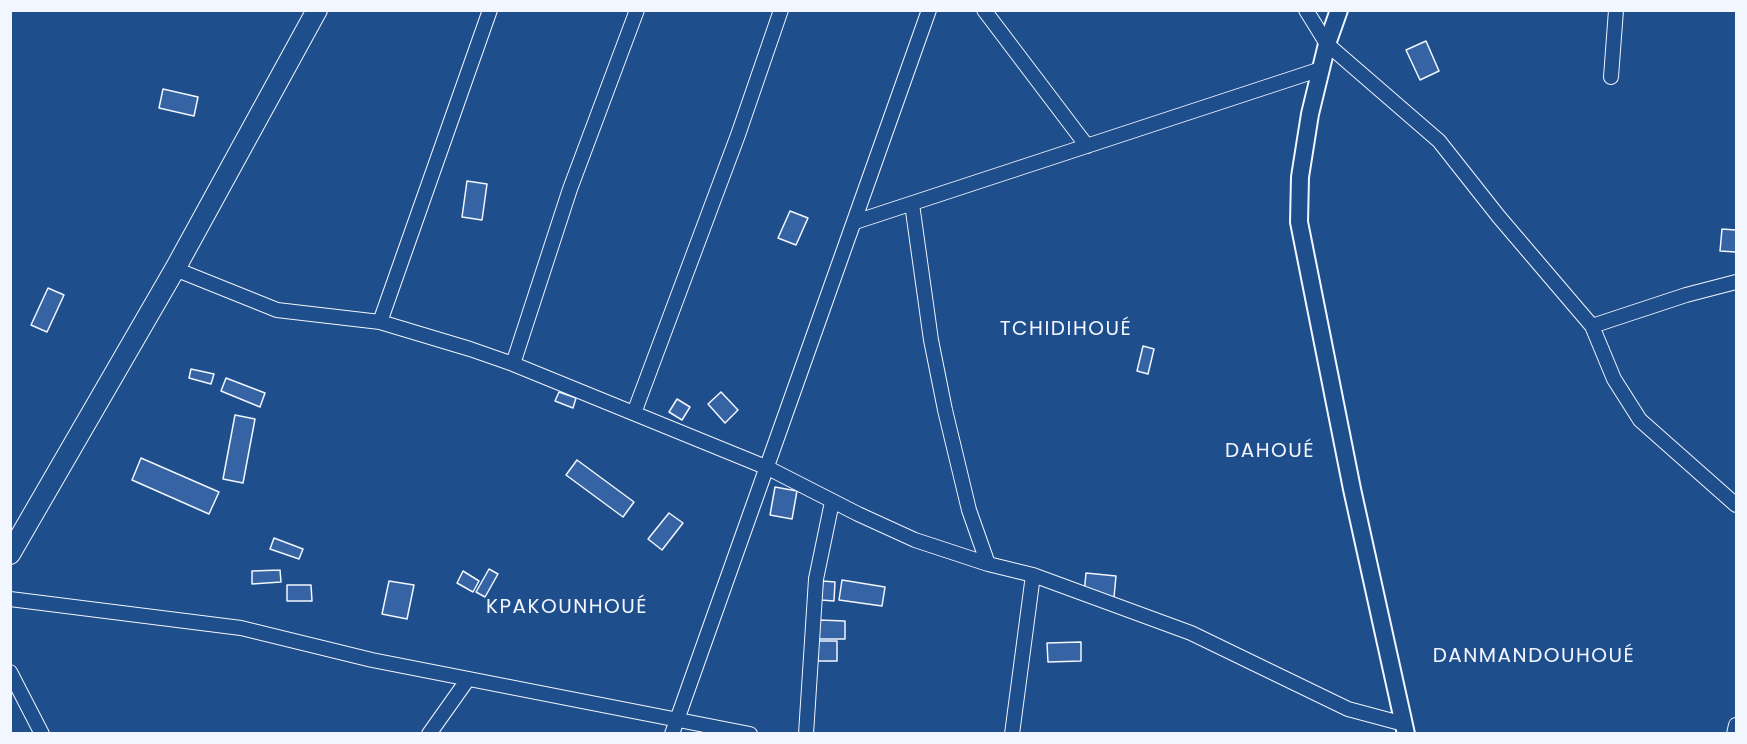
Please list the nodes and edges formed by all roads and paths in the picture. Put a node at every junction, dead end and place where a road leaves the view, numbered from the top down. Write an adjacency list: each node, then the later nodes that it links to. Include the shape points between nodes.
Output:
1 (317, 10): 16 (main road)
2 (490, 10): 18 (street)
3 (637, 10): 20 (street, via 570,189)
4 (781, 10): 21 (street)
5 (930, 10): 15 (street)
6 (984, 10): 13 (street)
7 (1306, 10): 10 (street)
8 (1339, 10): 10 (street)
9 (1616, 10): 12 (street)
10 (1327, 44): 11 (street); 19 (street, via 1439,141)
11 (1321, 69): 13 (street); 33 (street, via 1300,177 1299,222)
12 (1611, 77)
13 (1087, 146): 14 (street)
14 (912, 204): 15 (street); 26 (street, via 945,410 969,510)
15 (855, 222): 22 (street)
16 (175, 269): 18 (street, via 277,310); 25 (main road)
17 (1737, 282): 19 (street)
18 (380, 322): 20 (street)
19 (1592, 326): 24 (street, via 1614,379 1640,420)
20 (513, 364): 21 (street)
21 (634, 413): 22 (street)
22 (768, 468): 23 (street); 31 (street)
23 (832, 501): 26 (street, via 915,540); 38 (street, via 816,579)
24 (1737, 505)
25 (10, 554)
26 (987, 564): 27 (street)
27 (1033, 575): 33 (street, via 1191,633 1348,709); 39 (street)
28 (10, 599): 30 (street, via 241,628)
29 (10, 672): 34 (street)
30 (468, 679): 31 (street); 35 (street)
31 (678, 718): 36 (street); 37 (street)
32 (1737, 725): 40 (street)
33 (1405, 729)
34 (42, 734)
35 (429, 734)
36 (672, 734)
37 (750, 734)
38 (806, 734)
39 (1012, 734)
40 (1734, 734)

